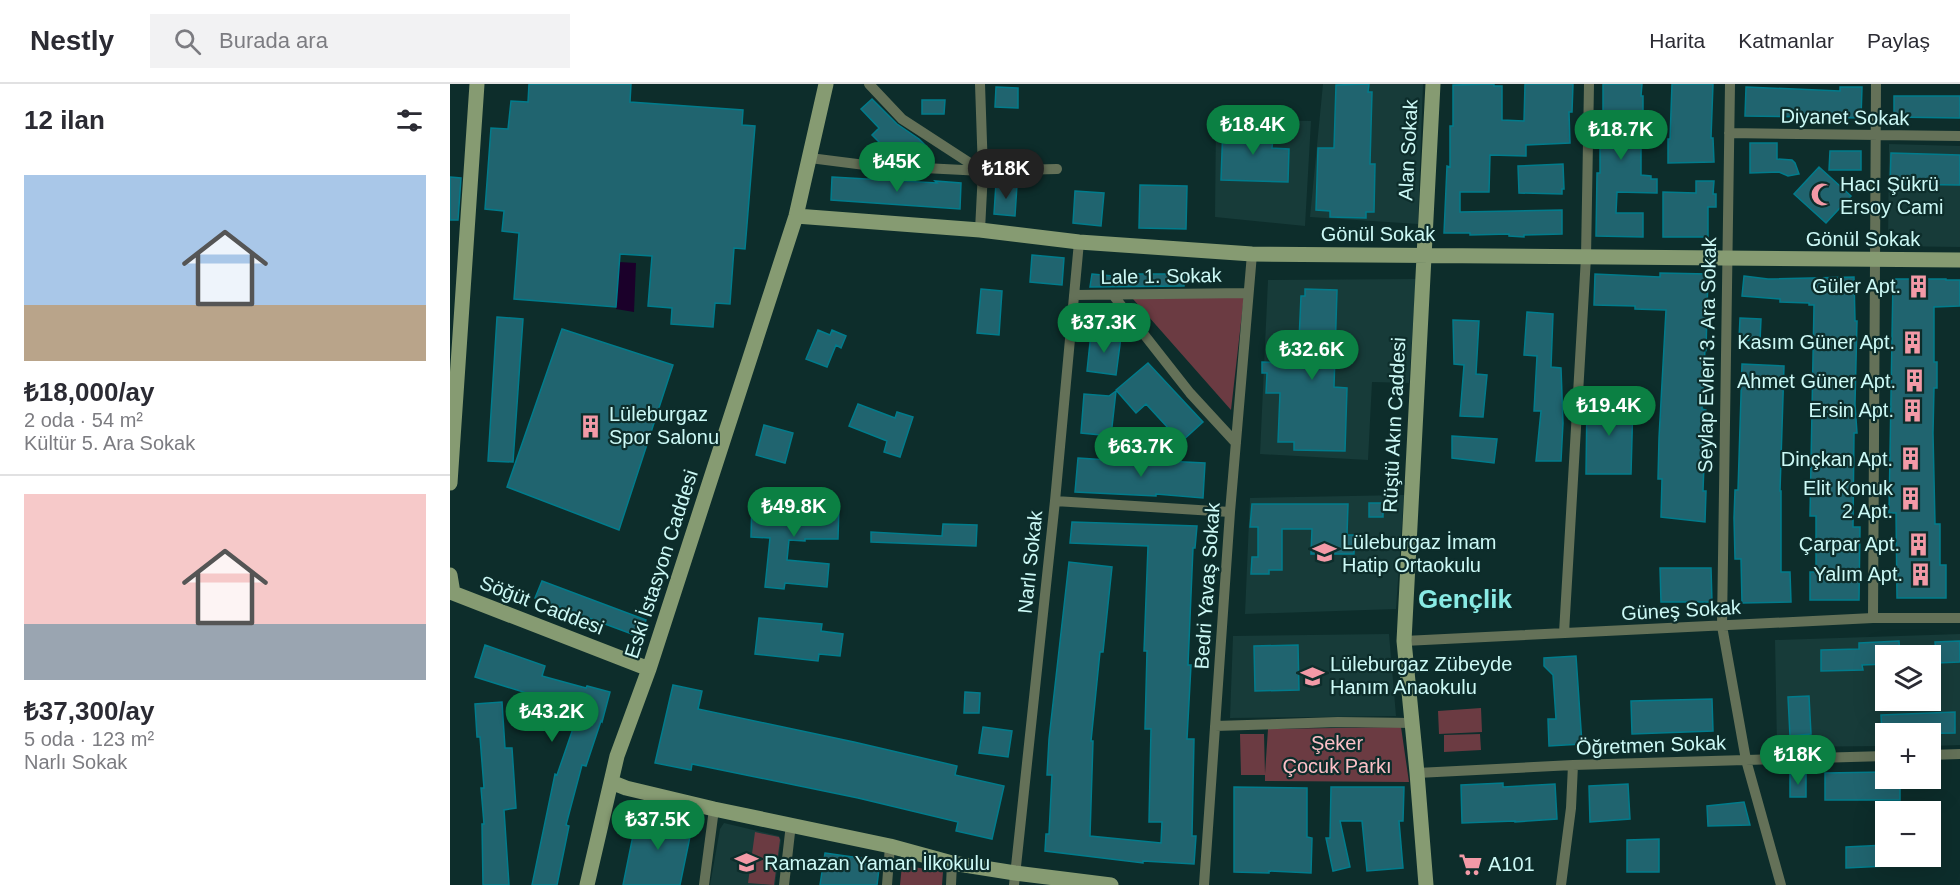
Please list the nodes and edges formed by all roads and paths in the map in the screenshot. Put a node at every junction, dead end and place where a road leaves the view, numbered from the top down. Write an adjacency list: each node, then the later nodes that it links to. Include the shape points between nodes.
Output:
1 (477, 84): 28 (street)
2 (826, 84): 12 (street, Eski İstasyon Caddesi)
3 (869, 84): 14 (street, via 902,119)
4 (980, 84): 14 (street)
5 (1433, 84): 19 (street, Alan Sokak)
6 (1589, 84): 20 (street)
7 (1730, 84): 9 (street, Seylap Evleri 3. Ara Sokak)
8 (1876, 84): 10 (street)
9 (1729, 133): 10 (street, Diyanet Sokak); 21 (street, Seylap Evleri 3. Ara Sokak)
10 (1875, 135): 11 (street, Diyanet Sokak); 22 (street)
11 (1960, 136)
12 (810, 158): 14 (street); 15 (street, Eski İstasyon Caddesi)
13 (1057, 169): 14 (street)
14 (982, 171): 16 (street)
15 (796, 216): 16 (street, Gönül Sokak); 37 (street, Eski İstasyon Caddesi)
16 (980, 230): 17 (street, Gönül Sokak)
17 (1079, 242): 18 (street, Gönül Sokak); 25 (street, Narlı Sokak)
18 (1252, 254): 19 (street, Gönül Sokak); 24 (street, Bedri Yavaş Sokak)
19 (1424, 255): 20 (street, Gönül Sokak); 36 (street, Rüştü Akın Caddesi)
20 (1586, 258): 21 (street, Gönül Sokak); 35 (street)
21 (1726, 260): 22 (street, Gönül Sokak); 34 (street, Seylap Evleri 3. Ara Sokak)
22 (1874, 260): 23 (street, Gönül Sokak); 32 (street)
23 (1960, 261)
24 (1248, 293): 26 (street, Lale 1. Sokak); 27 (street, Bedri Yavaş Sokak)
25 (1074, 295): 26 (street, Lale 1. Sokak); 29 (street, Narlı Sokak)
26 (1113, 295): 27 (street, via 1190,393)
27 (1236, 443): 30 (street, Bedri Yavaş Sokak)
28 (450, 483)
29 (1054, 501): 30 (street); 51 (street, Narlı Sokak)
30 (1230, 512): 39 (street, Bedri Yavaş Sokak)
31 (450, 575): 37 (street, Söğüt Caddesi, via 453,593)
32 (1873, 618): 33 (street, Güneş Sokak); 34 (street, Güneş Sokak)
33 (1960, 618)
34 (1722, 626): 35 (street, Güneş Sokak); 43 (street, Seylap Evleri 3. Ara Sokak)
35 (1564, 633): 36 (street, Güneş Sokak)
36 (1404, 641): 38 (street, Rüştü Akın Caddesi)
37 (649, 669): 46 (street, Eski İstasyon Caddesi)
38 (1413, 723): 39 (street); 45 (street, Rüştü Akın Caddesi)
39 (1215, 726): 58 (street, Bedri Yavaş Sokak)
40 (1960, 754): 41 (street)
41 (1941, 755)
42 (1875, 756): 43 (street, Öğretmen Sokak)
43 (1746, 760): 44 (street, Öğretmen Sokak); 61 (street, Seylap Evleri 3. Ara Sokak)
44 (1573, 765): 45 (street, Öğretmen Sokak); 60 (street, via 1572,807)
45 (1417, 773): 59 (street, Rüştü Akın Caddesi)
46 (611, 782): 47 (street); 52 (street, Eski İstasyon Caddesi)
47 (714, 809): 48 (street); 53 (street)
48 (791, 824): 49 (street); 54 (street)
49 (890, 846): 50 (street); 55 (street)
50 (952, 863): 51 (street); 56 (street)
51 (1015, 879): 57 (street)
52 (587, 885)
53 (704, 885)
54 (784, 885)
55 (887, 885)
56 (951, 885)
57 (1111, 885)
58 (1204, 885)
59 (1426, 885)
60 (1561, 885)
61 (1781, 885)

